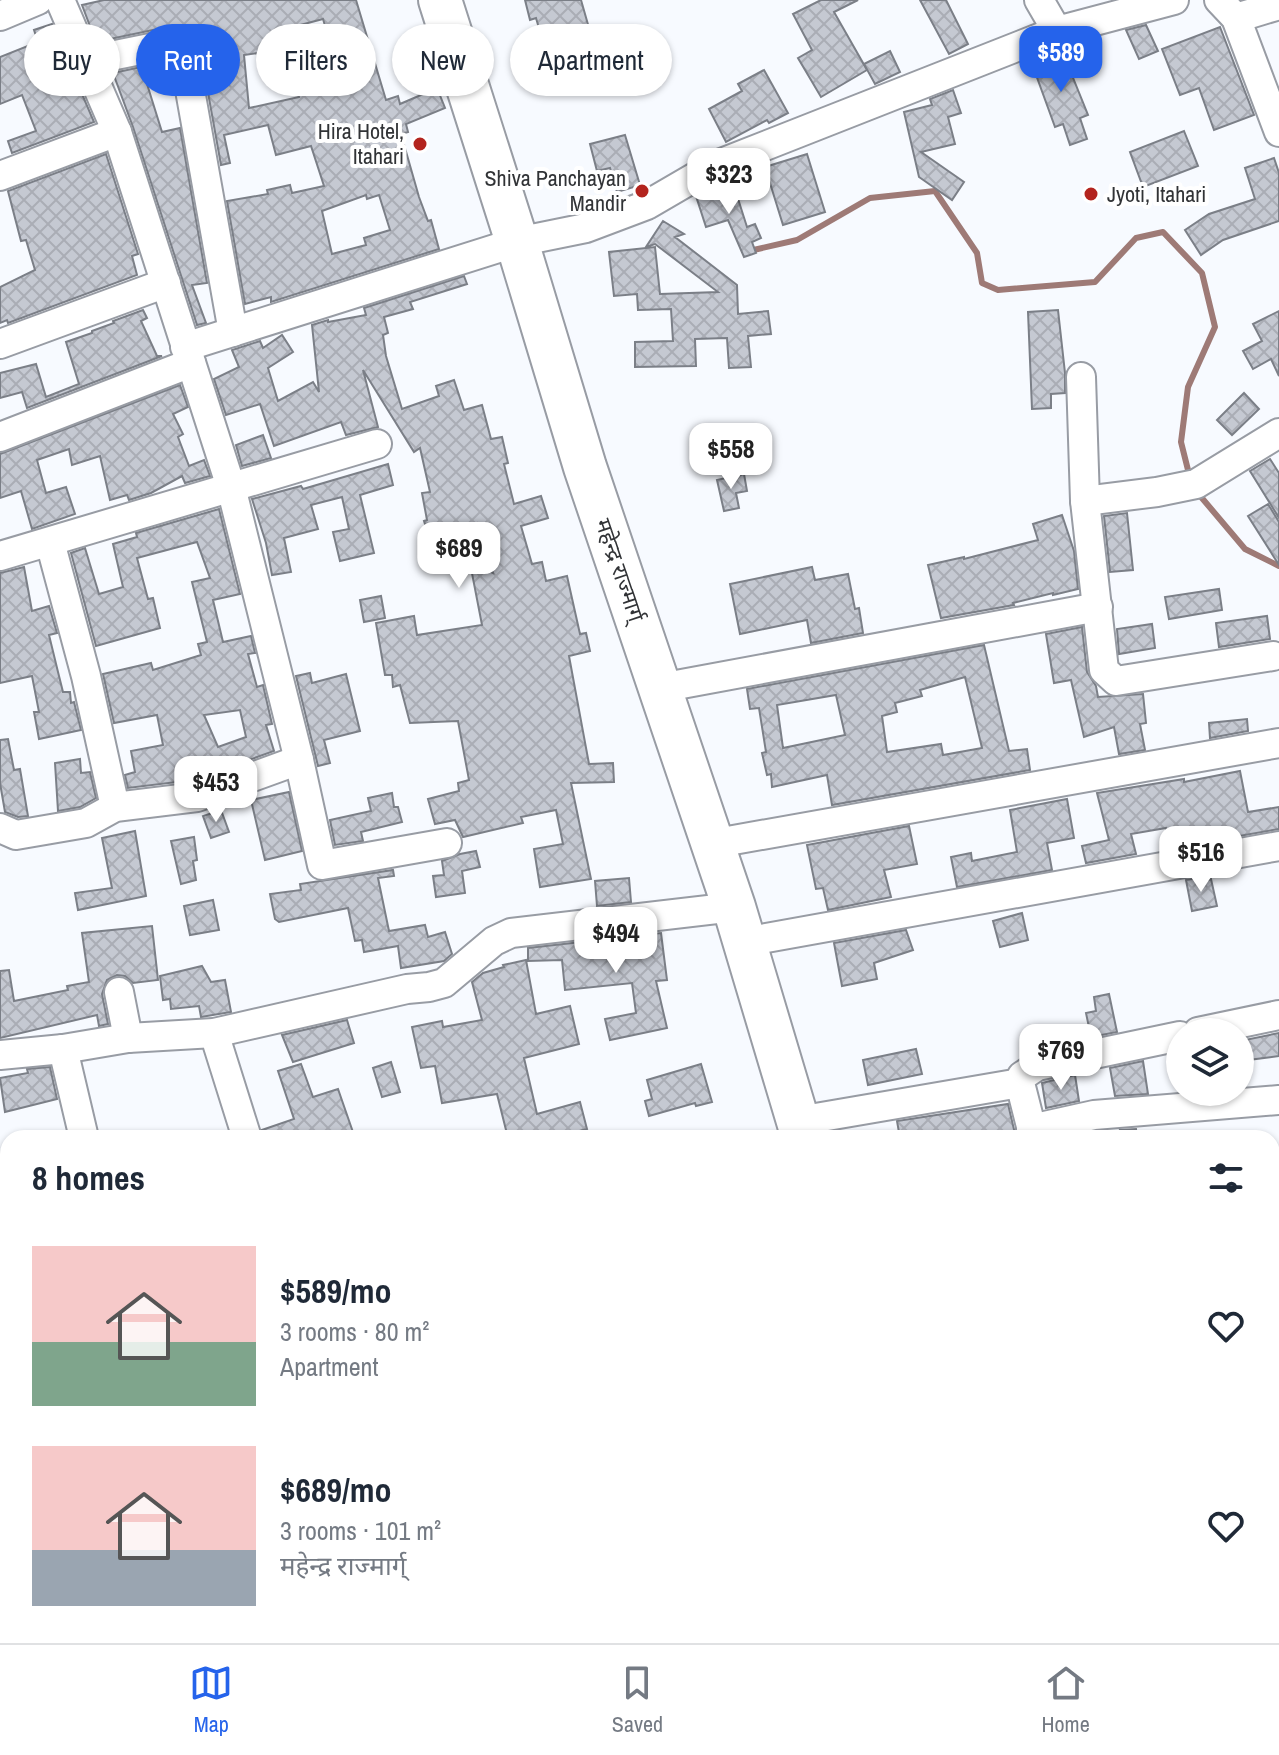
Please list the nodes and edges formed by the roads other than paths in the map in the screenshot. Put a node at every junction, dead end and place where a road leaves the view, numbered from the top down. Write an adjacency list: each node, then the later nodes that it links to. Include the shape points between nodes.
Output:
1 (38, 0): 8 (street)
2 (60, 0): 9 (street)
3 (440, 0): 16 (highway, महेन्द्र राज्मार्ग्)
4 (1039, 0): 10 (street)
5 (1174, 0): 10 (street)
6 (1279, 5): 7 (street)
7 (1227, 9): 13 (street)
8 (0, 16)
9 (70, 24)
10 (1057, 31): 16 (street, via 714,166 647,205 586,228)
11 (120, 54): 18 (street, via 170,44 190,90)
12 (101, 96): 14 (street)
13 (1278, 129)
14 (117, 132): 15 (street); 17 (street)
15 (0, 176)
16 (517, 242): 18 (street); 31 (highway, महेन्द्र राज्मार्ग्)
17 (166, 283): 19 (street); 20 (street)
18 (233, 332): 20 (street)
19 (0, 344)
20 (188, 355): 23 (street); 25 (street)
21 (1081, 377): 26 (street)
22 (1279, 433): 26 (street, via 1196,484)
23 (0, 437)
24 (377, 444): 25 (street)
25 (231, 487): 27 (street); 33 (street)
26 (1085, 501): 29 (street)
27 (50, 542): 28 (street); 34 (street)
28 (0, 556)
29 (1098, 607): 30 (street, via 1102,664 1116,681); 31 (street)
30 (1273, 656)
31 (660, 688): 37 (highway, महेन्द्र राज्मार्ग्)
32 (1279, 743): 37 (street)
33 (299, 760): 34 (street, via 197,797); 36 (street, via 322,865)
34 (115, 807): 35 (street, via 86,823 52,830 16,835)
35 (0, 828)
36 (447, 843)
37 (711, 844): 39 (highway, महेन्द्र राज्मार्ग्)
38 (1279, 846): 39 (street)
39 (739, 925): 43 (street, via 511,933 444,983); 53 (highway, महेन्द्र राज्मार्ग्)
40 (119, 992): 44 (street)
41 (1279, 1015): 42 (street)
42 (1254, 1020)
43 (214, 1033): 44 (street); 52 (street)
44 (128, 1038): 46 (street)
45 (1166, 1039): 48 (street, via 1037,1066)
46 (63, 1049): 47 (street); 51 (street)
47 (0, 1055)
48 (1020, 1083): 53 (street); 54 (street)
49 (1279, 1100): 50 (street)
50 (1094, 1126): 55 (street)
51 (82, 1130)
52 (244, 1130)
53 (800, 1130)
54 (1031, 1130)
55 (1059, 1130)

